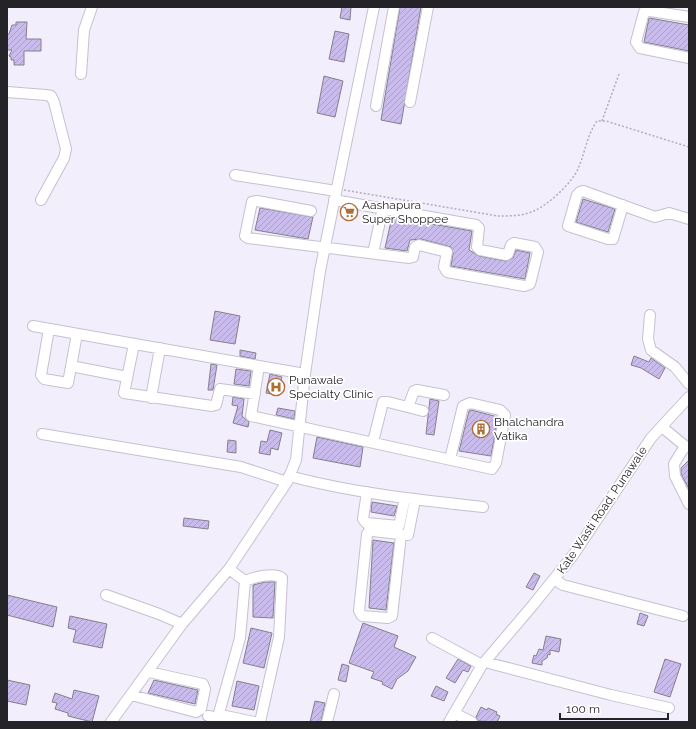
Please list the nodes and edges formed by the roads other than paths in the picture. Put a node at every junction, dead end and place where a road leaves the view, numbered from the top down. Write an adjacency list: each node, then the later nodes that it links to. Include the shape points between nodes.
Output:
1 (92, 7): 7 (street, via 84,30)
2 (374, 7): 12 (street)
3 (394, 7): 10 (street)
4 (428, 7): 9 (street)
5 (689, 17): 6 (street, via 644,12 636,42 640,48)
6 (689, 58)
7 (81, 74)
8 (7, 92): 13 (street, via 52,96 54,102 66,150)
9 (410, 102)
10 (376, 106)
11 (235, 174): 12 (street)
12 (336, 193): 15 (street); 18 (street)
13 (41, 200)
14 (623, 205): 14 (street, via 584,191 580,192 568,226 613,239); 17 (street, via 655,216 669,213)
15 (382, 208): 19 (street); 19 (street, via 476,225 479,228 477,247 480,250 508,254 514,243 535,247 538,252 530,284 524,286 447,272 444,267 448,253 446,251 419,245 415,247 411,258)
16 (311, 211): 18 (street, via 252,202 245,236)
17 (689, 219)
18 (325, 246): 19 (street); 28 (street)
19 (373, 253)
20 (650, 314): 30 (street, via 648,339 651,350 674,367)
21 (33, 326): 22 (street)
22 (49, 329): 23 (street); 26 (street, via 42,377 68,383)
23 (77, 334): 24 (street); 26 (street)
24 (134, 344): 25 (street); 29 (street)
25 (160, 348): 27 (street); 34 (street)
26 (71, 366): 29 (street)
27 (259, 366): 28 (street); 31 (street)
28 (305, 374): 37 (street)
29 (127, 377): 34 (street, via 124,393)
30 (689, 384)
31 (255, 394): 34 (street, via 220,389 216,405 212,406); 37 (street, via 251,416)
32 (444, 395): 35 (street, via 414,391)
33 (689, 397): 38 (street, Kate Wasti Road, Punawale)
34 (151, 398)
35 (408, 407): 36 (street); 40 (street, via 383,402)
36 (423, 411)
37 (300, 425): 40 (street); 43 (street, via 296,460)
38 (662, 427): 41 (street); 50 (street, Kate Wasti Road, Punawale, via 651,438 574,554)
39 (42, 434): 43 (street, via 242,467)
40 (373, 442): 42 (street)
41 (687, 447): 46 (street, via 674,464 675,476)
42 (450, 459): 42 (street, via 492,469 504,413 466,403 461,410)
43 (288, 479): 44 (street); 49 (street)
44 (367, 492): 45 (street); 45 (street, via 363,519 366,523 399,526)
45 (410, 499): 47 (street); 48 (street, via 410,531 408,535)
46 (689, 504)
47 (484, 507)
48 (401, 535): 48 (street, via 392,616 362,616 359,611 367,534 373,531)
49 (228, 569): 51 (street); 54 (street)
50 (554, 579): 53 (street, via 563,585); 56 (street, Kate Wasti Road, Punawale)
51 (245, 581): 65 (street, via 240,638 219,713); 66 (street, via 279,575 282,578 279,637)
52 (106, 595): 54 (street)
53 (683, 616)
54 (182, 624): 57 (street)
55 (432, 638): 56 (street)
56 (484, 663): 60 (street); 62 (street, Kate Wasti Road, Punawale)
57 (149, 672): 59 (street); 59 (street, via 203,684 206,688 201,710 196,712)
58 (334, 694): 67 (street)
59 (132, 695): 63 (street)
60 (669, 708)
61 (208, 716): 64 (street)
62 (451, 718): 68 (street)
63 (111, 722)
64 (237, 722)
65 (254, 722)
66 (260, 722)
67 (327, 722)
68 (472, 722)

